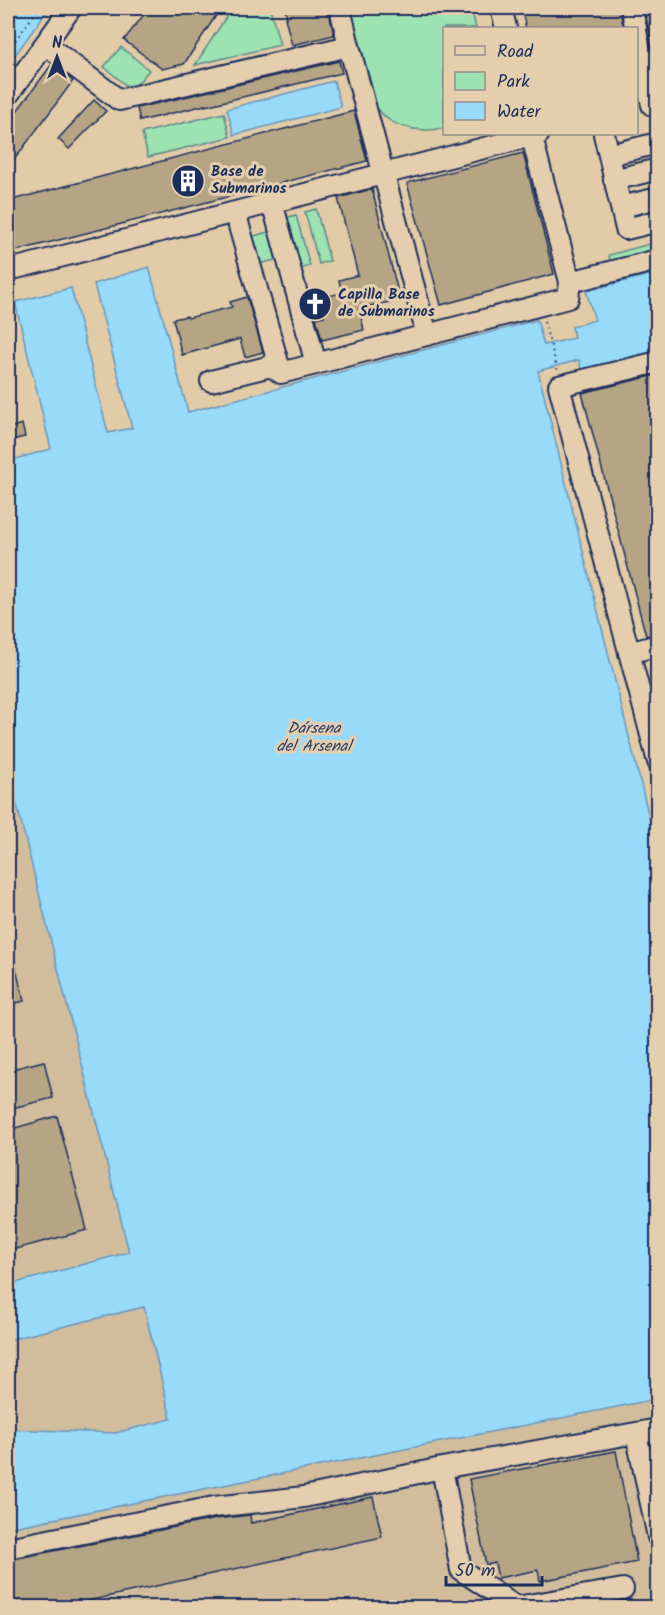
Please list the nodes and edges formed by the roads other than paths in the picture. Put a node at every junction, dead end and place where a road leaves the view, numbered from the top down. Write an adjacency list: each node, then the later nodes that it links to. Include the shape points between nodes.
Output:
1 (71, 8): 8 (lane)
2 (340, 8): 9 (lane)
3 (501, 8): 5 (lane)
4 (632, 8): 6 (lane)
5 (506, 27)
6 (635, 27)
7 (638, 42): 11 (lane)
8 (45, 44): 9 (lane, via 119,100); 10 (lane)
9 (349, 46): 18 (lane)
10 (8, 95)
11 (649, 105)
12 (530, 135): 18 (lane)
13 (534, 135): 27 (lane, via 568,239)
14 (604, 135): 16 (lane)
15 (657, 143): 16 (lane)
16 (609, 155): 19 (lane)
17 (657, 169): 19 (lane)
18 (383, 174): 21 (lane); 28 (lane)
19 (614, 180): 22 (lane)
20 (657, 198): 22 (lane)
21 (272, 202): 23 (lane); 30 (lane)
22 (621, 207): 24 (lane, via 626,229)
23 (235, 212): 26 (lane); 31 (lane)
24 (657, 221)
25 (657, 260): 27 (lane)
26 (8, 272)
27 (570, 282): 28 (lane, via 568,298)
28 (427, 335): 30 (lane)
29 (657, 362): 34 (lane, via 559,386)
30 (316, 364): 31 (lane)
31 (281, 373): 32 (lane, via 271,366)
32 (211, 381)
33 (657, 645): 34 (lane)
34 (629, 653): 35 (lane)
35 (654, 738): 36 (lane)
36 (657, 761)
37 (657, 1429): 38 (lane)
38 (636, 1433): 39 (lane); 40 (lane)
39 (441, 1468): 41 (lane, via 304,1497 214,1507); 42 (lane, via 461,1570 516,1607)
40 (657, 1537)
41 (8, 1548)
42 (623, 1589)

